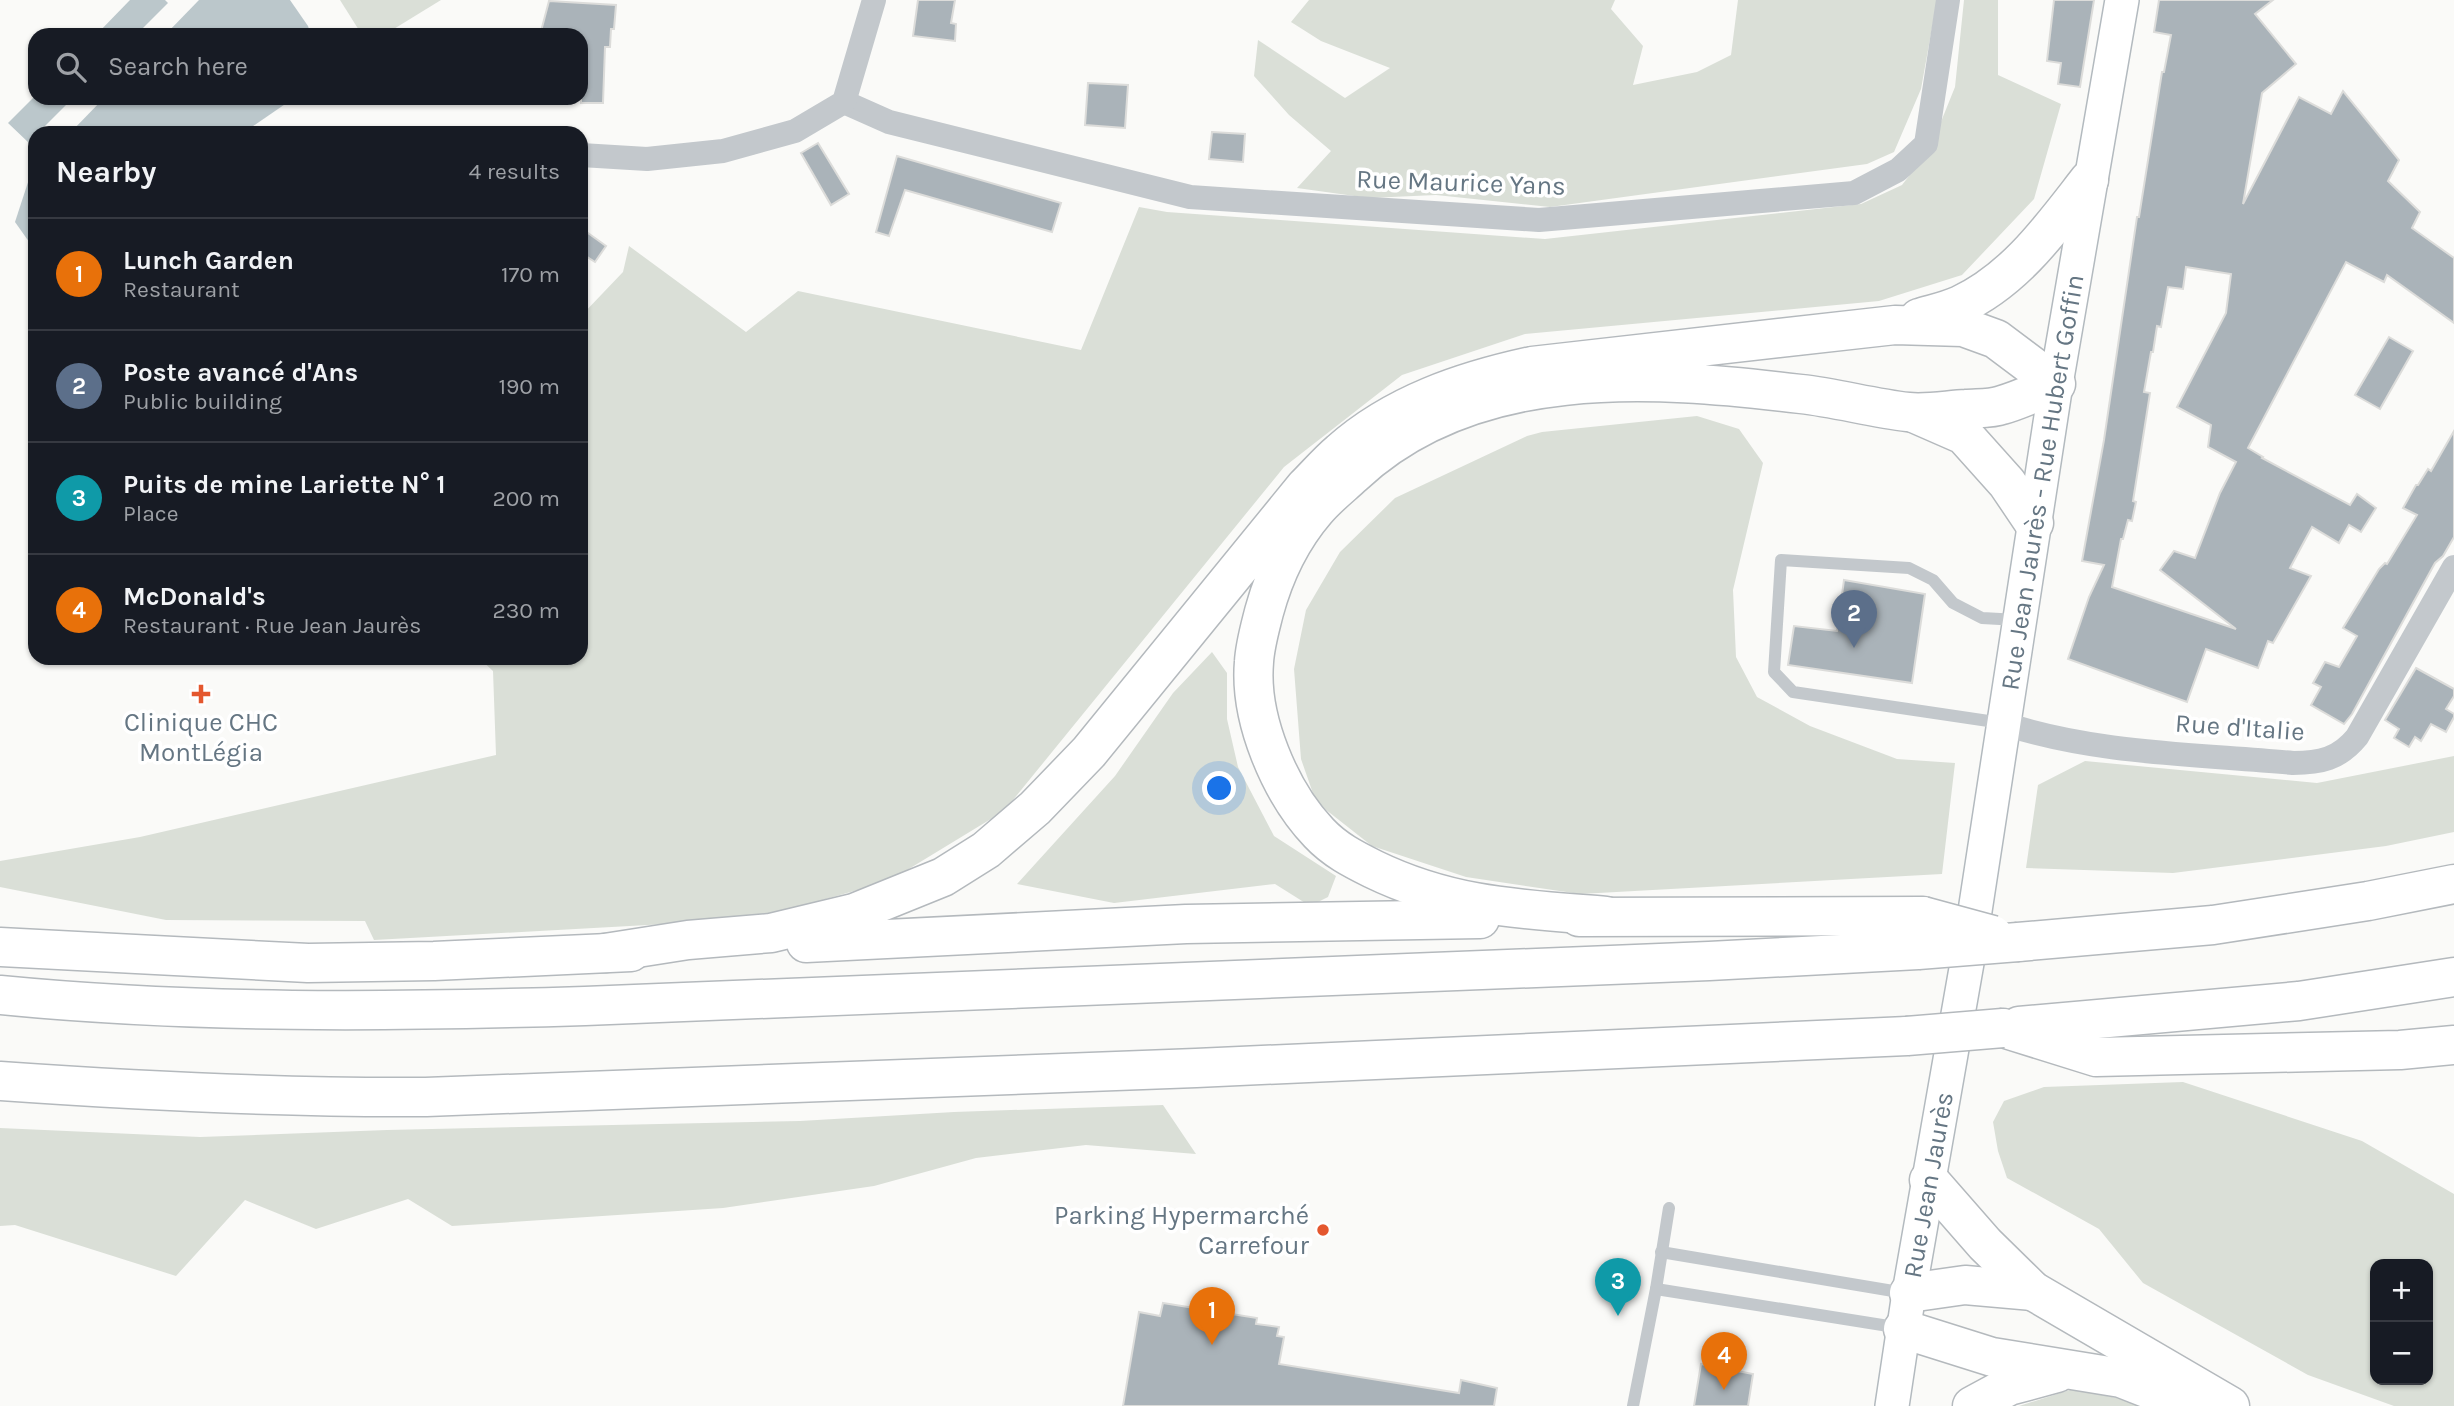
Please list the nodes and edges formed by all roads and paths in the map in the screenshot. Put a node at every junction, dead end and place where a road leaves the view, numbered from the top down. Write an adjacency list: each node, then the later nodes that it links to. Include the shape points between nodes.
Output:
1 (874, 0): 4 (street)
2 (1948, 0): 4 (street, Rue Maurice Yans, via 1926,144 1898,170 1854,193 1539,220 1190,197 889,121)
3 (2122, 0): 6 (main road, Rue Jean Jaurès - Rue Hubert Goffin)
4 (844, 102): 5 (street, via 795,131 723,151 647,159)
5 (588, 155)
6 (2090, 180): 7 (highway, via 2017,266 1987,290 1959,305); 8 (main road, Rue Jean Jaurès - Rue Hubert Goffin)
7 (1895, 325): 8 (highway, via 1963,327 1996,338); 18 (highway, via 1532,366 1420,401 1341,451 1306,486 1089,752 986,850 943,877 855,913 771,933)
8 (2056, 383): 9 (highway, via 1999,407); 10 (main road, Rue Jean Jaurès - Rue Hubert Goffin)
9 (1911, 412): 10 (highway, via 1964,435 2007,483); 15 (highway, via 1804,394 1695,383 1581,383 1525,390 1458,410 1377,453 1315,510 1287,553 1271,585 1262,620 1254,664 1257,702 1275,770 1319,833 1345,855 1420,890 1461,901)
10 (2034, 523): 12 (main road, Rue Jean Jaurès - Rue Hubert Goffin)
11 (2454, 567): 13 (street, Rue d'Italie, via 2357,737 2328,760 2293,763 2097,746 2040,736)
12 (2018, 620): 13 (main road, Rue Jean Jaurès - Rue Hubert Goffin); 13 (lane, via 1982,618 1953,603 1933,580 1909,568 1781,560 1774,672 1793,692)
13 (2002, 723): 19 (main road, Rue Jean Jaurès - Rue Hubert Goffin)
14 (2454, 884): 16 (highway, bridge, via 2213,925 2018,942)
15 (1606, 916): 16 (highway); 18 (highway, via 1186,924)
16 (1921, 933): 21 (highway, via 1709,961 599,1006 406,1011 100,1004)
17 (0, 947): 18 (highway, via 308,963)
18 (605, 953)
19 (1967, 963): 27 (main road, Rue Jean Jaurès)
20 (2454, 977): 22 (highway, via 2299,1002)
21 (0, 995)
22 (2003, 1028): 24 (highway, via 2096,1057); 26 (highway, bridge, via 1209,1067 426,1097 306,1098)
23 (2454, 1045): 24 (highway)
24 (2400, 1051): 25 (highway)
25 (2454, 1057)
26 (0, 1082)
27 (1929, 1180): 31 (highway, via 1984,1244); 32 (main road, Rue Jean Jaurès)
28 (1669, 1208): 29 (lane)
29 (1661, 1252): 30 (lane); 32 (lane)
30 (1656, 1289): 32 (lane); 34 (lane)
31 (2033, 1291): 32 (highway, via 1965,1285); 38 (highway)
32 (1906, 1311): 33 (highway, via 1992,1357); 35 (main road, Rue Jean Jaurès)
33 (2069, 1369): 36 (highway, via 2009,1386); 37 (highway, via 2121,1378)
34 (1633, 1406)
35 (1892, 1406)
36 (1972, 1406)
37 (2182, 1406)
38 (2230, 1406)

